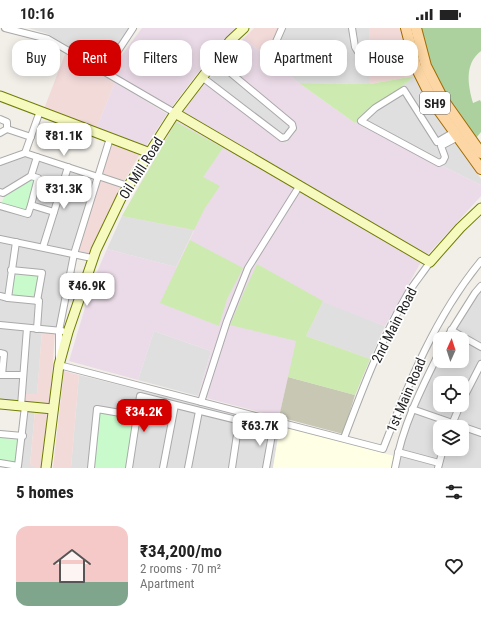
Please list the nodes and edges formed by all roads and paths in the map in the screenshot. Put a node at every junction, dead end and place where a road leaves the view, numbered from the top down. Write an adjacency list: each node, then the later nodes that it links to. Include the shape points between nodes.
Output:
1 (5, 28): 12 (street, via 48,39)
2 (133, 28): 10 (street)
3 (244, 28): 8 (street, Oil Mill Road)
4 (282, 28): 9 (street)
5 (352, 28): 11 (street)
6 (406, 28): 22 (main road, SH9, via 416,67 435,105)
7 (416, 28): 26 (main road, SH9, via 426,66)
8 (231, 40)
9 (277, 40)
10 (121, 46)
11 (355, 47)
12 (68, 51)
13 (111, 76): 18 (street)
14 (234, 76): 15 (street, via 292,124 293,128 286,137 282,138)
15 (202, 77): 18 (street, Oil Mill Road)
16 (0, 96): 17 (street)
17 (40, 111): 23 (street); 24 (street)
18 (175, 113): 28 (street, Oil Mill Road); 36 (street)
19 (0, 119): 20 (street, via 7,122)
20 (7, 129): 21 (street); 23 (street)
21 (0, 133)
22 (456, 134): 25 (street); 26 (main road, SH9)
23 (31, 137): 27 (street)
24 (110, 138): 28 (street); 35 (street)
25 (439, 144): 25 (street, via 445,157 439,163 361,121 375,108 404,90)
26 (471, 148): 29 (main road, SH9); 33 (main road, SH9)
27 (25, 153): 30 (street); 31 (street)
28 (150, 153): 37 (street, Oil Mill Road)
29 (481, 153)
30 (37, 157): 32 (street); 34 (street)
31 (0, 162)
32 (68, 167): 35 (street); 42 (street)
33 (481, 169)
34 (31, 176): 38 (street); 40 (street, via 38,178)
35 (98, 176): 37 (street); 46 (street)
36 (300, 185): 48 (street); 69 (street, via 248,268 227,321)
37 (128, 186): 47 (street, Oil Mill Road)
38 (2, 192): 39 (street)
39 (0, 205): 40 (street, via 28,214)
40 (31, 205): 42 (street)
41 (481, 208): 48 (street, 2nd Main Road)
42 (54, 212): 45 (street)
43 (0, 239): 44 (street)
44 (16, 242): 45 (street); 50 (street)
45 (43, 247): 46 (street)
46 (74, 254): 47 (street); 59 (street)
47 (92, 258): 59 (street, Oil Mill Road)
48 (430, 262): 83 (street, 2nd Main Road, via 408,293 389,329)
49 (481, 262): 83 (street, 1st Main Road, via 464,282 427,345 383,449)
50 (11, 270): 53 (street); 54 (street, via 42,273)
51 (481, 286): 58 (street)
52 (0, 296): 53 (street)
53 (8, 298): 54 (street)
54 (37, 301): 57 (street)
55 (0, 326): 56 (street)
56 (27, 328): 57 (street); 66 (street)
57 (37, 329): 59 (street)
58 (451, 330): 60 (street)
59 (63, 331): 63 (street, Oil Mill Road)
60 (481, 347)
61 (0, 353): 65 (street, via 4,354)
62 (481, 364): 67 (street)
63 (59, 365): 69 (street); 73 (street, Oil Mill Road)
64 (433, 366): 74 (street)
65 (1, 375): 66 (street)
66 (23, 375): 72 (street)
67 (478, 376): 68 (street)
68 (469, 390)
69 (201, 402): 83 (street)
70 (0, 404): 72 (street)
71 (174, 405): 75 (street); 76 (street, via 140,396); 91 (street)
72 (23, 406): 73 (street); 82 (street)
73 (53, 409): 88 (street, Oil Mill Road)
74 (412, 409): 77 (street); 84 (street)
75 (199, 411): 78 (street); 92 (street)
76 (138, 416): 89 (street, via 97,409); 90 (street)
77 (440, 420)
78 (239, 421): 93 (street); 94 (street, via 273,429)
79 (469, 430): 80 (street)
80 (481, 433)
81 (0, 434): 82 (street)
82 (23, 436): 87 (street)
83 (344, 438)
84 (398, 452): 86 (street); 95 (street)
85 (0, 464): 87 (street)
86 (438, 465)
87 (18, 467)
88 (46, 468)
89 (91, 468)
90 (129, 468)
91 (163, 468)
92 (188, 468)
93 (232, 468)
94 (266, 468)
95 (395, 468)

